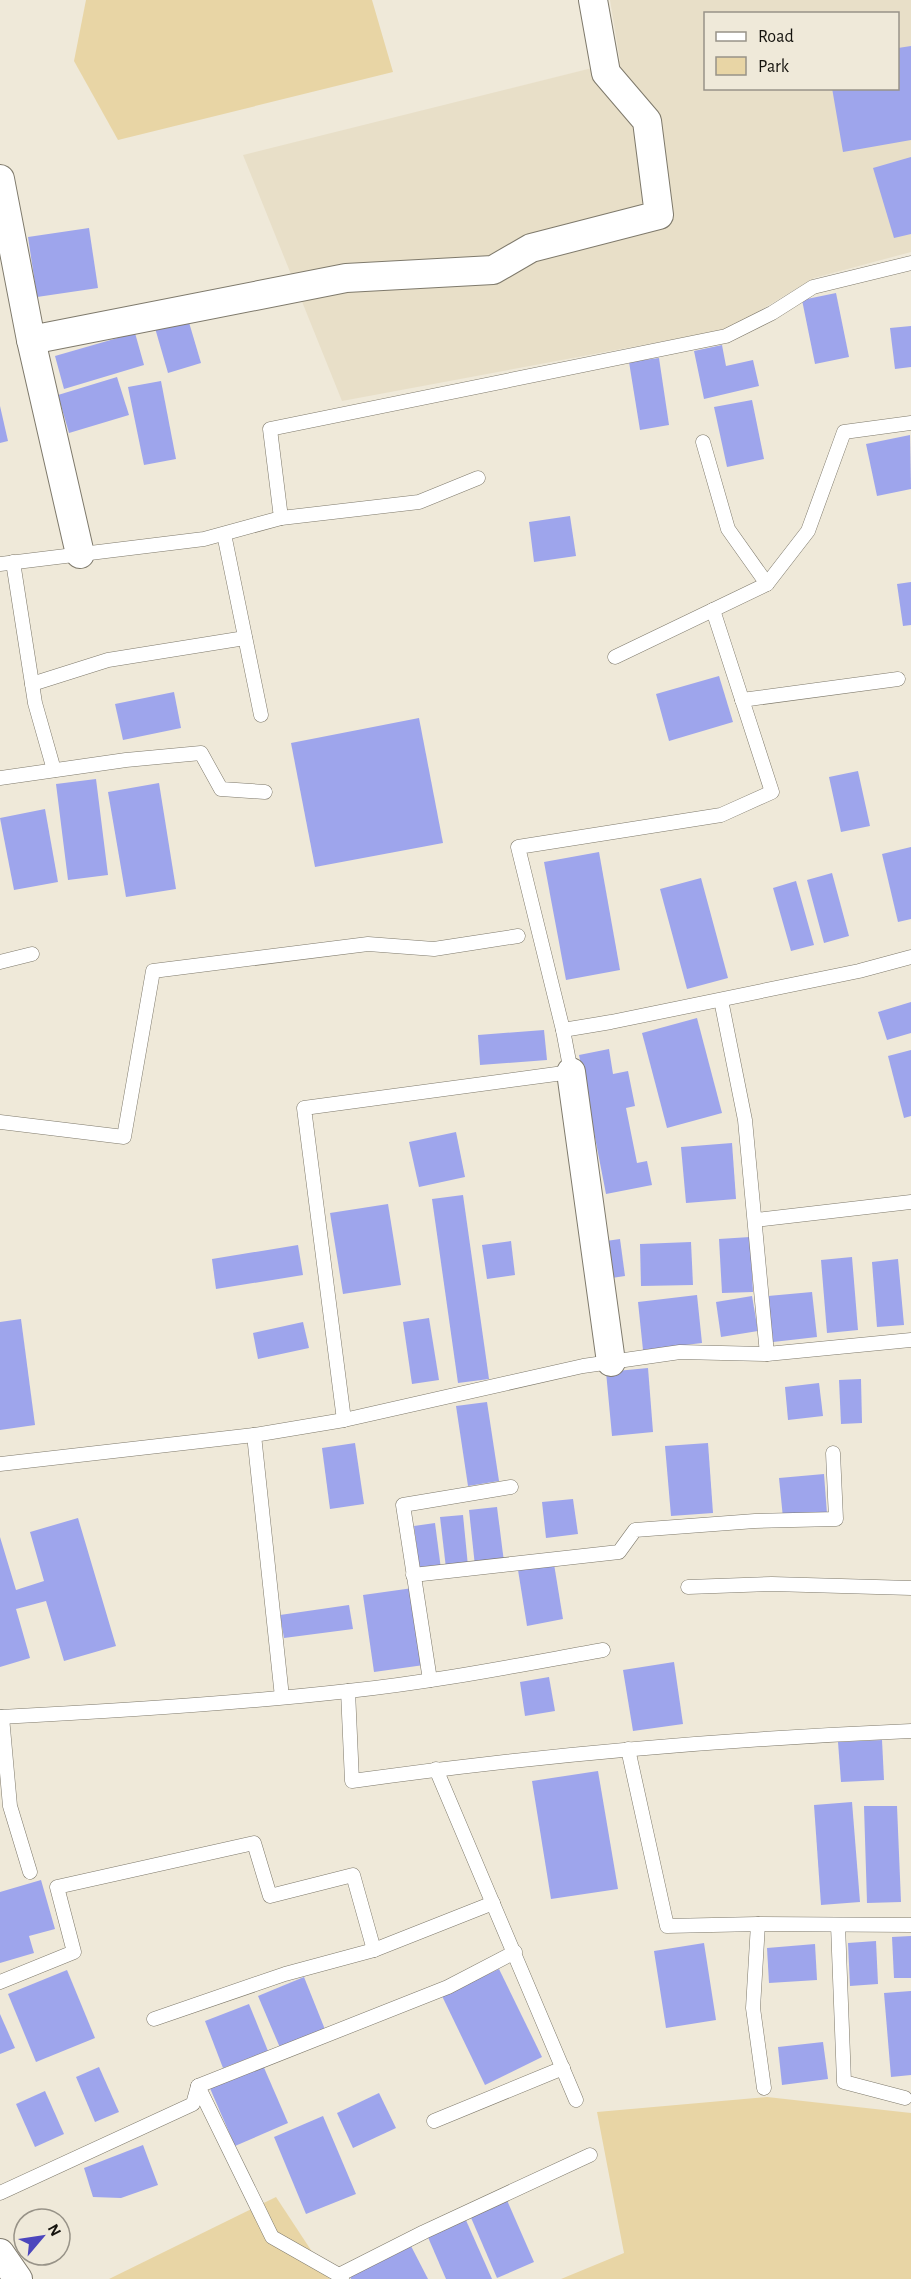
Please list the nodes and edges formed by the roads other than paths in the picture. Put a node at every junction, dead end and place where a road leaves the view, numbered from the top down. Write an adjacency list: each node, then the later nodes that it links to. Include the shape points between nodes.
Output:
1 (594, 0): 4 (street, via 606,73 647,121 659,215 531,248 493,270 346,278)
2 (0, 179): 4 (street)
3 (911, 263): 8 (lane, via 813,287 726,336 270,429)
4 (31, 340): 10 (street)
5 (911, 423): 12 (lane, via 844,432 808,531)
6 (703, 442): 12 (lane, via 729,529)
7 (478, 478): 8 (lane, via 419,502)
8 (281, 518): 9 (lane)
9 (224, 534): 10 (lane); 14 (lane)
10 (80, 554): 11 (lane)
11 (7, 563): 17 (lane)
12 (767, 584): 13 (lane)
13 (713, 610): 15 (lane); 18 (lane)
14 (245, 638): 17 (lane, via 108,660); 19 (lane)
15 (615, 657)
16 (898, 679): 18 (lane)
17 (32, 684): 20 (lane)
18 (742, 700): 28 (lane, via 772,792 721,815 518,847)
19 (261, 715)
20 (54, 770): 21 (lane); 22 (lane, via 201,753 221,789)
21 (0, 778)
22 (266, 792)
23 (518, 936): 30 (lane, via 434,949 368,944 153,971 124,1137)
24 (32, 954): 26 (lane)
25 (911, 957): 27 (lane)
26 (0, 962)
27 (721, 1000): 28 (lane); 32 (lane, via 745,1120)
28 (563, 1030): 29 (lane)
29 (571, 1072): 35 (street); 36 (lane, via 304,1108)
30 (0, 1122)
31 (911, 1202): 32 (lane)
32 (756, 1220): 34 (lane)
33 (911, 1340): 34 (lane)
34 (767, 1354): 35 (lane, via 680,1352)
35 (611, 1362): 36 (lane)
36 (344, 1420): 37 (lane)
37 (254, 1435): 39 (lane); 47 (lane)
38 (833, 1453): 41 (lane, via 836,1519 635,1530 620,1552)
39 (0, 1464)
40 (511, 1487): 41 (lane, via 403,1505)
41 (413, 1575): 45 (lane)
42 (688, 1587): 43 (lane, via 772,1584)
43 (911, 1588)
44 (603, 1650): 45 (lane)
45 (430, 1680): 46 (lane)
46 (348, 1691): 47 (lane); 51 (lane, via 352,1781)
47 (282, 1697): 48 (lane)
48 (1, 1717): 52 (lane, via 10,1806)
49 (911, 1731): 50 (lane)
50 (628, 1749): 51 (lane); 54 (lane, via 667,1926)
51 (436, 1769): 53 (lane)
52 (30, 1872)
53 (493, 1903): 57 (lane); 58 (lane)
54 (758, 1924): 56 (lane); 63 (lane, via 753,2008)
55 (911, 1924): 56 (lane)
56 (838, 1925): 64 (lane, via 844,2082)
57 (374, 1950): 59 (lane, via 353,1875 270,1896 254,1843 57,1887 74,1952); 60 (lane, via 285,1974)
58 (515, 1952): 61 (lane); 62 (lane, via 448,1987)
59 (0, 1982)
60 (154, 2019)
61 (563, 2068): 65 (lane); 66 (lane)
62 (198, 2086): 68 (lane, via 193,2104); 70 (lane, via 272,2236)
63 (764, 2088)
64 (905, 2098)
65 (576, 2100)
66 (434, 2121)
67 (590, 2155): 70 (lane, via 424,2232)
68 (0, 2193)
69 (0, 2253): 71 (street)
70 (340, 2277)
71 (18, 2279)

